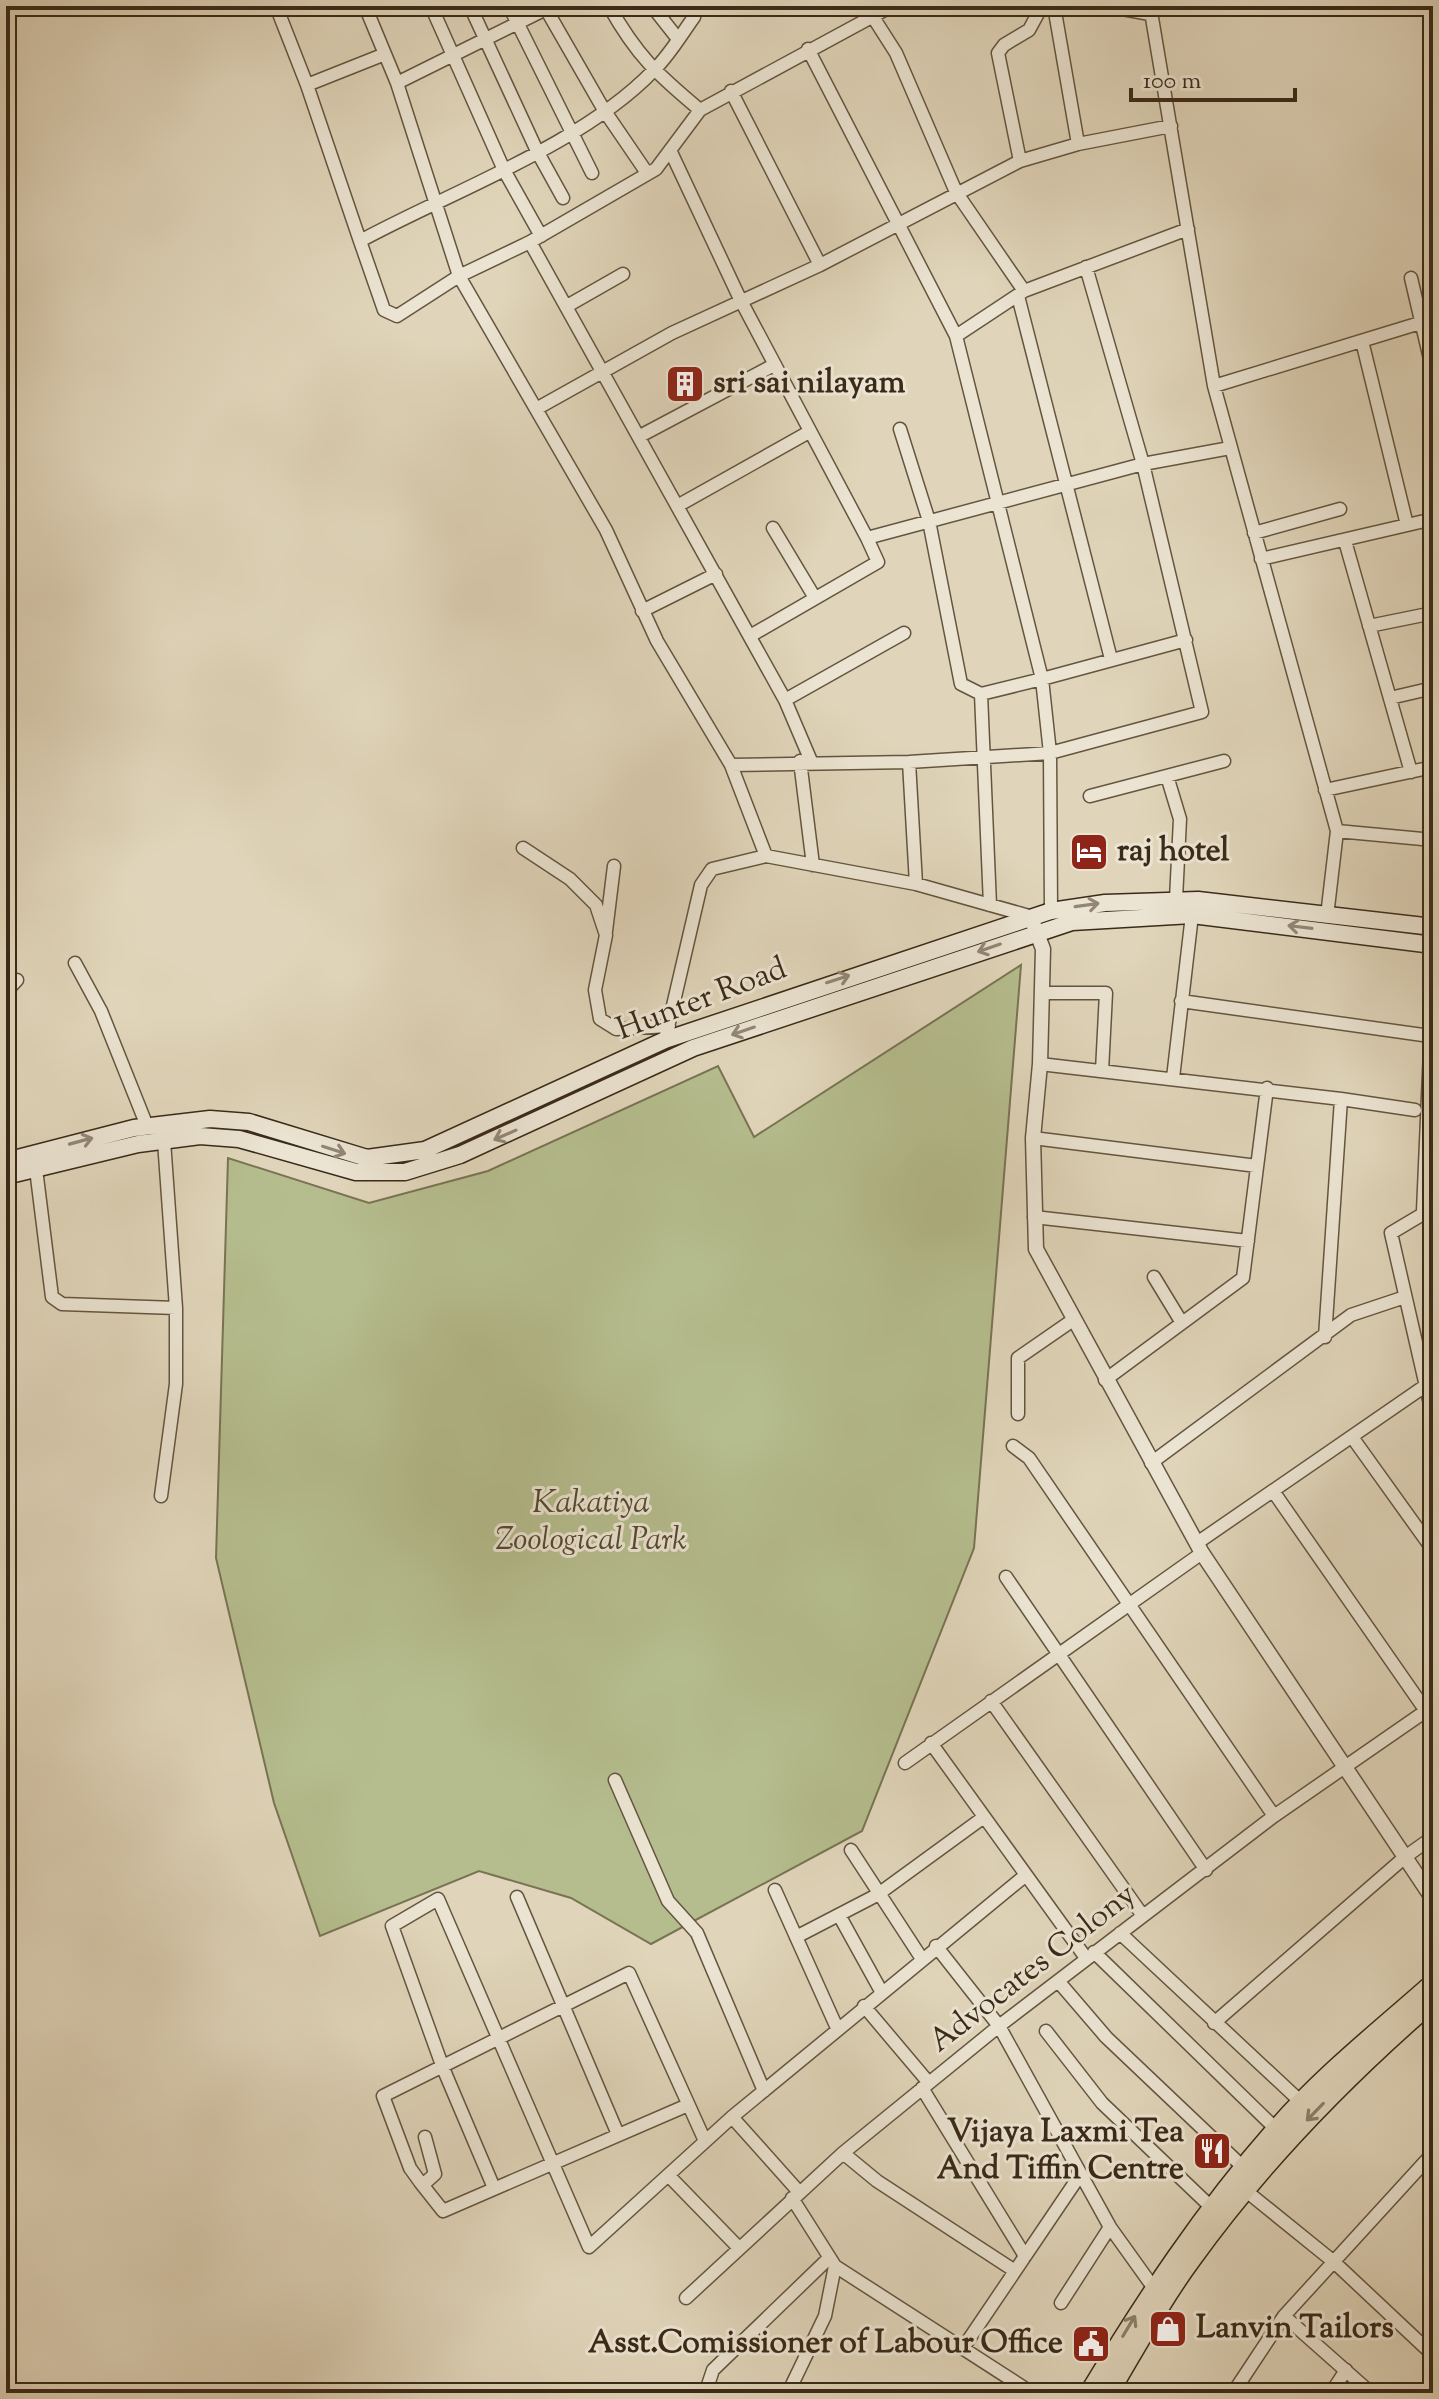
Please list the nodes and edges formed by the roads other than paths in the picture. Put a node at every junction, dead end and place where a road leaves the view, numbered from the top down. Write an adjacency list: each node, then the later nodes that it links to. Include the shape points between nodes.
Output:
1 (15, 6): 15 (street)
2 (276, 6): 27 (street)
3 (365, 6): 23 (street)
4 (431, 6): 24 (street)
5 (470, 6): 21 (street)
6 (509, 6): 19 (street)
7 (609, 6): 25 (street)
8 (652, 6): 20 (street)
9 (704, 6): 18 (street)
10 (892, 6): 17 (street)
11 (1042, 6): 36 (street, via 1029,30 998,53)
12 (1054, 6): 33 (street)
13 (1106, 6): 16 (street)
14 (548, 7): 19 (street); 29 (street)
15 (6, 8)
16 (1150, 10): 31 (street)
17 (869, 11): 22 (street); 40 (street, via 896,53)
18 (691, 12): 20 (street)
19 (516, 24): 21 (street); 32 (street)
20 (678, 39): 25 (street)
21 (487, 40): 24 (street); 35 (street)
22 (808, 49): 28 (street); 43 (street)
23 (385, 54): 26 (street); 27 (street)
24 (453, 58): 26 (street); 37 (street)
25 (653, 71): 29 (street); 30 (street)
26 (397, 83): 42 (street)
27 (307, 85): 46 (street)
28 (731, 91): 30 (street); 47 (street)
29 (604, 110): 32 (street); 39 (street)
30 (700, 110): 34 (street)
31 (1171, 126): 33 (street); 44 (street)
32 (569, 133): 35 (street); 38 (street)
33 (1078, 144): 36 (street)
34 (670, 150): 39 (street); 53 (street)
35 (537, 151): 37 (street); 41 (street)
36 (1020, 161): 40 (street)
37 (504, 170): 42 (street); 45 (street)
38 (592, 173)
39 (647, 173): 45 (street)
40 (956, 192): 43 (street); 52 (street)
41 (563, 198)
42 (433, 204): 46 (street); 50 (street)
43 (896, 225): 47 (street); 56 (street)
44 (1188, 229): 48 (street); 61 (street)
45 (535, 239): 50 (street); 54 (street)
46 (360, 241): 50 (street, via 389,315 407,310)
47 (820, 265): 53 (street)
48 (1086, 267): 52 (street); 67 (street)
49 (623, 274): 54 (street)
50 (459, 276): 62 (street)
51 (1411, 278): 55 (street)
52 (1021, 293): 56 (street); 68 (street)
53 (740, 299): 58 (street); 59 (street)
54 (567, 306): 59 (street)
55 (1427, 320): 57 (street); 60 (street)
56 (956, 336): 69 (street)
57 (1362, 341): 61 (street); 74 (street)
58 (774, 365): 64 (street); 65 (street)
59 (605, 372): 62 (street); 65 (street)
60 (1433, 372)
61 (1214, 386): 66 (street)
62 (536, 409): 82 (street, via 606,530)
63 (900, 429): 73 (street)
64 (809, 432): 70 (street); 77 (street)
65 (640, 436): 70 (street)
66 (1230, 448): 67 (street); 76 (street)
67 (1143, 464): 68 (street); 87 (street)
68 (1067, 485): 69 (street); 88 (street)
69 (999, 503): 73 (street); 89 (street)
70 (679, 505): 80 (street)
71 (1340, 509): 76 (street)
72 (1433, 519): 74 (street)
73 (929, 521): 77 (street); 91 (street, via 961,684)
74 (1407, 525): 78 (street)
75 (773, 528): 81 (street)
76 (1254, 533): 79 (street)
77 (867, 538): 81 (street, via 878,562)
78 (1345, 541): 79 (street); 84 (street)
79 (1261, 559): 103 (street)
80 (716, 574): 82 (street); 86 (street)
81 (815, 598): 86 (street)
82 (642, 611): 99 (street)
83 (1433, 613): 84 (street)
84 (1369, 626): 92 (street)
85 (904, 633): 93 (street)
86 (750, 636): 93 (street)
87 (1186, 640): 88 (street); 94 (street, via 1202,712)
88 (1111, 659): 89 (street)
89 (1042, 679): 91 (street); 94 (street)
90 (1433, 688): 92 (street)
91 (981, 694): 95 (street)
92 (1390, 698): 101 (street)
93 (785, 700): 96 (street)
94 (1050, 753): 95 (street); 114 (street)
95 (986, 757): 98 (street); 113 (street)
96 (806, 761): 98 (street); 99 (street); 109 (street)
97 (1224, 761): 102 (street)
98 (909, 762): 111 (street)
99 (731, 765): 108 (street)
100 (1433, 767): 101 (street)
101 (1411, 772): 103 (street)
102 (1167, 776): 104 (street); 112 (street, via 1180,819)
103 (1325, 790): 105 (street)
104 (1090, 796)
105 (1337, 831): 106 (street); 117 (street)
106 (1433, 840)
107 (523, 848): 120 (street, via 570,879 596,905)
108 (766, 856): 109 (street); 128 (street, via 712,869 701,885)
109 (813, 865): 111 (street)
110 (614, 866): 120 (street)
111 (916, 884): 113 (street)
112 (1176, 899): 114 (main road, Hunter Road, one-way to 112); 117 (main road, Hunter Road)
113 (990, 905): 116 (street)
114 (1051, 911): 116 (main road, Hunter Road)
115 (1192, 915): 117 (main road, Hunter Road, one-way to 115); 119 (main road, Hunter Road, via 1072,922); 127 (street)
116 (1029, 916): 119 (street); 128 (main road, Hunter Road, one-way to 116)
117 (1335, 922): 118 (main road, Hunter Road); 121 (main road, Hunter Road)
118 (1433, 927)
119 (1038, 931): 126 (street); 133 (main road, Hunter Road, one-way to 133)
120 (606, 935): 128 (street, via 595,990 600,1019 616,1029)
121 (1433, 945)
122 (75, 963): 137 (street, via 107,1023)
123 (17, 980): 125 (street)
124 (1433, 981): 129 (street)
125 (6, 992)
126 (1043, 993): 130 (street); 131 (street, via 1106,993)
127 (1181, 1001): 129 (street); 132 (street)
128 (667, 1033): 133 (main road, Hunter Road)
129 (1430, 1036): 144 (street)
130 (1040, 1064): 131 (street); 138 (street)
131 (1102, 1071): 132 (street)
132 (1173, 1078): 134 (street)
133 (598, 1080): 137 (main road, Hunter Road, one-way to 133, via 239,1120 350,1155 386,1158 425,1150); 139 (main road, Hunter Road, one-way to 139, via 460,1155 405,1172 356,1172 220,1137)
134 (1267, 1088): 135 (street); 141 (street)
135 (1341, 1099): 136 (street); 152 (street)
136 (1415, 1110)
137 (147, 1126): 140 (main road, Hunter Road, one-way to 137)
138 (1033, 1138): 141 (street); 145 (street)
139 (164, 1141): 142 (main road, Hunter Road); 149 (street)
140 (6, 1161)
141 (1257, 1166): 146 (street)
142 (36, 1169): 143 (main road, Hunter Road); 149 (street, via 52,1297 62,1304)
143 (6, 1176)
144 (1428, 1210): 148 (street, via 1391,1233)
145 (1034, 1217): 146 (street); 150 (street, via 1036,1249)
146 (1248, 1241): 151 (street, via 1243,1278)
147 (1154, 1277): 151 (street)
148 (1405, 1297): 152 (street, via 1351,1315); 154 (street)
149 (176, 1308): 161 (street, via 176,1384)
150 (1073, 1320): 153 (street); 155 (street, via 1018,1358)
151 (1182, 1323): 153 (street)
152 (1325, 1337): 159 (street)
153 (1105, 1380): 159 (street)
154 (1425, 1386): 156 (street); 157 (street)
155 (1018, 1414)
156 (1433, 1417)
157 (1352, 1437): 160 (street); 163 (street)
158 (1013, 1446): 165 (street, via 1029,1458)
159 (1151, 1463): 162 (street)
160 (1273, 1491): 162 (street); 168 (street)
161 (161, 1496)
162 (1199, 1548): 165 (street); 171 (street)
163 (1433, 1550)
164 (1006, 1577): 166 (street)
165 (1130, 1603): 166 (street); 173 (street)
166 (1058, 1655): 167 (street); 178 (street)
167 (991, 1701): 169 (street); 185 (street)
168 (1430, 1708): 171 (street, Advocates Colony)
169 (931, 1743): 170 (street); 174 (street)
170 (905, 1763)
171 (1345, 1769): 173 (street, Advocates Colony); 177 (street)
172 (615, 1780): 204 (street, via 668,1901 697,1933)
173 (1274, 1816): 178 (street, Advocates Colony)
174 (984, 1817): 179 (street); 181 (street)
175 (1433, 1837): 177 (street)
176 (851, 1850): 181 (street)
177 (1405, 1857): 183 (street); 197 (street)
178 (1206, 1870): 185 (street, Advocates Colony)
179 (1026, 1875): 188 (street); 189 (street)
180 (775, 1890): 187 (street)
181 (877, 1895): 184 (street); 190 (street)
182 (517, 1897): 195 (street)
183 (1433, 1899)
184 (839, 1915): 187 (street); 193 (street)
185 (1143, 1916): 186 (street, Advocates Colony)
186 (1120, 1933): 189 (street, Advocates Colony); 197 (street)
187 (796, 1937): 199 (street)
188 (936, 1946): 190 (street); 198 (street)
189 (1090, 1955): 191 (street, Advocates Colony); 208 (street)
190 (922, 1959): 193 (street)
191 (1058, 1981): 198 (street, Advocates Colony); 217 (street)
192 (1433, 1983): 205 (main road)
193 (881, 1991): 196 (street)
194 (1433, 2001): 217 (main road, one-way to 217)
195 (564, 2005): 201 (street); 206 (street, via 629,1973); 209 (street)
196 (864, 2006): 199 (street); 203 (street)
197 (1214, 2023): 205 (street)
198 (999, 2026): 203 (street, Advocates Colony); 215 (street)
199 (837, 2028): 204 (street)
200 (1046, 2031): 221 (street, via 1102,2103)
201 (498, 2040): 202 (street); 202 (street, via 438,1899 392,1926); 214 (street)
202 (443, 2068): 218 (street, via 381,2098); 219 (street)
203 (926, 2085): 212 (street, Advocates Colony); 224 (street)
204 (764, 2091): 207 (street)
205 (1301, 2102): 208 (main road)
206 (688, 2105): 209 (street); 211 (street)
207 (732, 2117): 211 (street); 220 (street)
208 (1276, 2129): 217 (main road)
209 (617, 2132): 214 (street)
210 (425, 2137): 218 (street, via 435,2174)
211 (705, 2141): 216 (street)
212 (843, 2153): 220 (street, Advocates Colony); 227 (street)
213 (1433, 2153): 226 (street)
214 (550, 2162): 216 (street, via 589,2247); 219 (street)
215 (1080, 2175): 222 (street); 224 (street)
216 (669, 2176): 223 (street)
217 (1241, 2180): 221 (main road); 226 (street); 239 (main road)
218 (420, 2182): 219 (street, via 443,2211)
219 (494, 2188)
220 (795, 2195): 223 (street, Advocates Colony); 225 (street)
221 (1211, 2207): 228 (main road)
222 (1110, 2227): 228 (street); 230 (street)
223 (739, 2248): 229 (street, Advocates Colony)
224 (1025, 2256): 227 (street)
225 (832, 2262): 232 (street); 235 (street, via 713,2370 708,2385); 236 (street, via 825,2316)
226 (1334, 2262): 231 (street); 233 (street)
227 (1015, 2271): 232 (street)
228 (1153, 2287): 238 (main road, one-way to 228)
229 (686, 2298)
230 (1061, 2303)
231 (1284, 2316): 234 (street); 240 (street)
232 (963, 2348): 237 (street)
233 (1432, 2353)
234 (1346, 2370): 241 (street); 242 (street)
235 (715, 2393)
236 (788, 2393)
237 (1032, 2393)
238 (1089, 2393)
239 (1109, 2393)
240 (1233, 2393)
241 (1331, 2393)
242 (1371, 2393)

